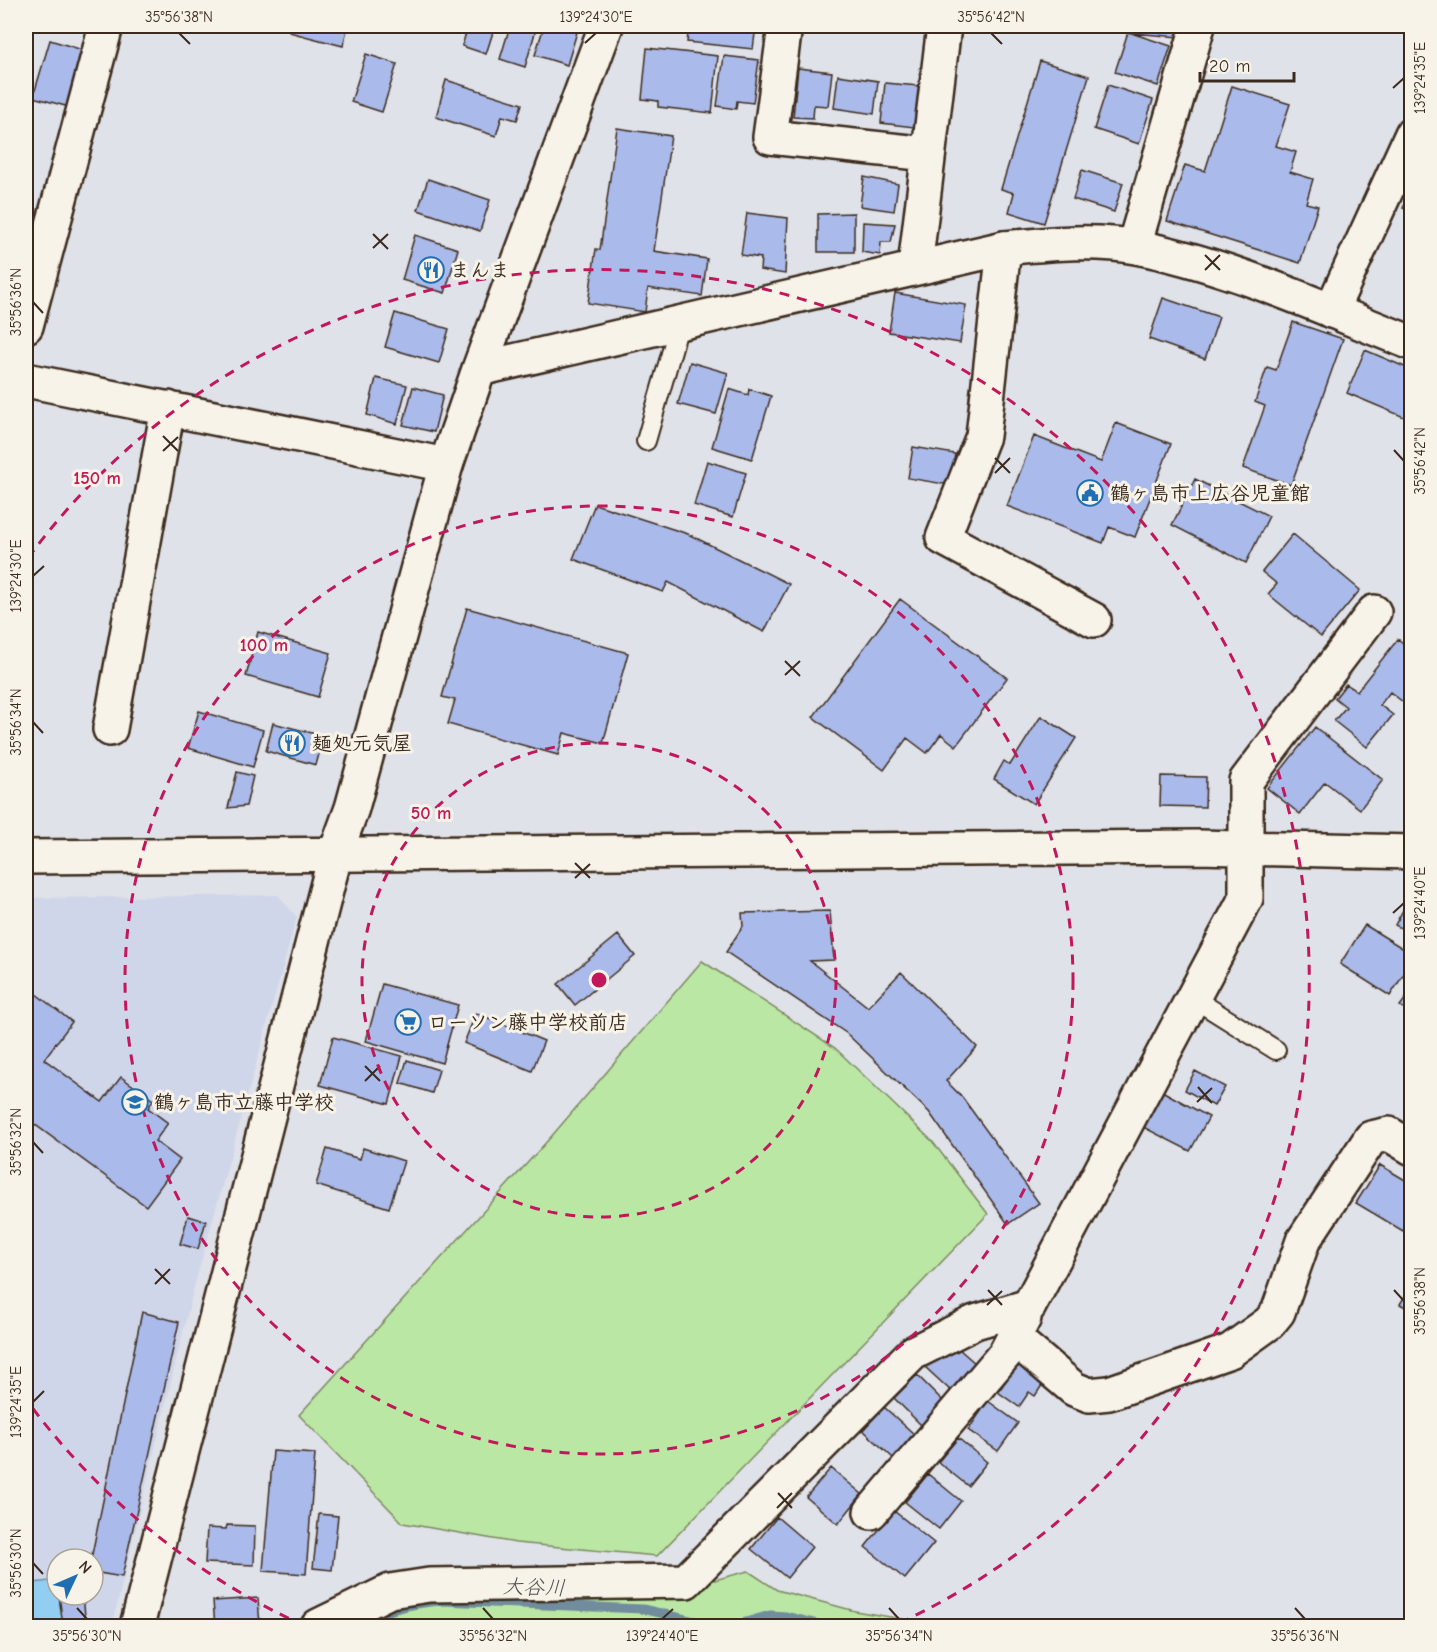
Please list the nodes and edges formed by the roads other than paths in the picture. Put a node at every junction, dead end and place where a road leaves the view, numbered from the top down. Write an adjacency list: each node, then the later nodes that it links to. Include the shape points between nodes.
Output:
1 (106, 26): 13 (street)
2 (606, 26): 15 (street)
3 (785, 26): 7 (street, via 770,137)
4 (944, 26): 7 (street)
5 (1198, 26): 8 (street)
6 (1412, 134): 11 (street)
7 (928, 154): 10 (street)
8 (1134, 246): 9 (street, via 1092,242); 11 (street, via 1203,264)
9 (1004, 248): 10 (street); 21 (street, via 982,436 944,538)
10 (915, 267): 12 (street)
11 (1331, 312): 14 (street)
12 (680, 322): 15 (street); 18 (lane)
13 (26, 326)
14 (1412, 343)
15 (479, 369): 19 (street)
16 (26, 380): 17 (street)
17 (168, 408): 19 (street); 22 (street)
18 (646, 441)
19 (446, 465): 24 (street, via 352,808)
20 (1374, 612): 23 (street, via 1245,781)
21 (1094, 620)
22 (110, 729)
23 (1247, 848): 24 (street); 25 (street); 27 (street, via 1246,898)
24 (336, 852): 26 (street); 33 (street)
25 (1412, 852)
26 (26, 857)
27 (1193, 998): 28 (lane); 30 (street)
28 (1276, 1050)
29 (1412, 1148): 31 (street, via 1389,1134 1371,1138 1303,1241 1278,1312 1252,1338 1230,1351 1109,1393 1089,1395 1074,1389)
30 (1029, 1306): 31 (street); 34 (street, via 975,1322 913,1353 686,1581 429,1585 390,1591)
31 (1015, 1339): 32 (street)
32 (871, 1512)
33 (137, 1626)
34 (318, 1626)

